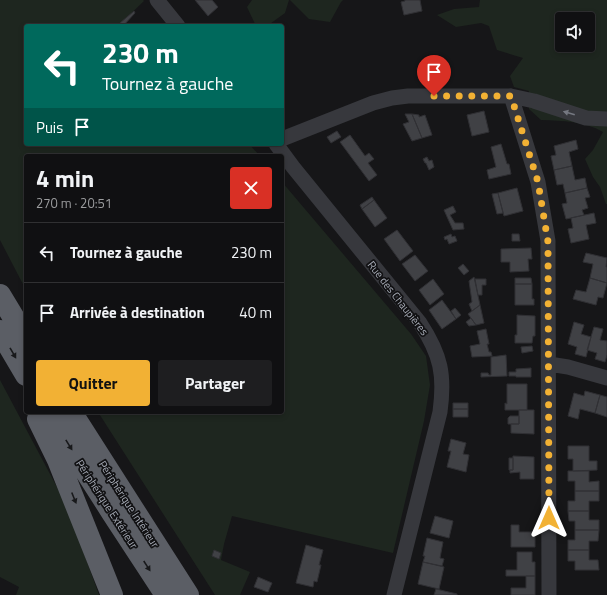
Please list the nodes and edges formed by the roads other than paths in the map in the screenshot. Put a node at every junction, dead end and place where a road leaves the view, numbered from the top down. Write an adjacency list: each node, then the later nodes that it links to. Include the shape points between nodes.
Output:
1 (157, 0): 2 (street)
2 (176, 24)
3 (511, 96): 4 (street, one-way to 3, via 586,118); 5 (street, via 392,98); 10 (street, via 538,182 548,242)
4 (607, 119)
5 (284, 138)
6 (284, 155): 18 (street, Rue des Chaupières, via 420,323 431,340 439,360 443,383 440,412)
7 (0, 295): 9 (highway)
8 (0, 331): 11 (highway, one-way to 11)
9 (24, 335)
10 (549, 364): 12 (street); 19 (street)
11 (24, 372)
12 (607, 378)
13 (36, 414): 17 (highway, one-way to 17, via 58,460)
14 (49, 414): 16 (highway, Périphérique Extérieur, one-way to 16, via 113,514)
15 (72, 414): 16 (highway, Périphérique Intérieur)
16 (183, 594)
17 (112, 595)
18 (394, 595)
19 (549, 595)

